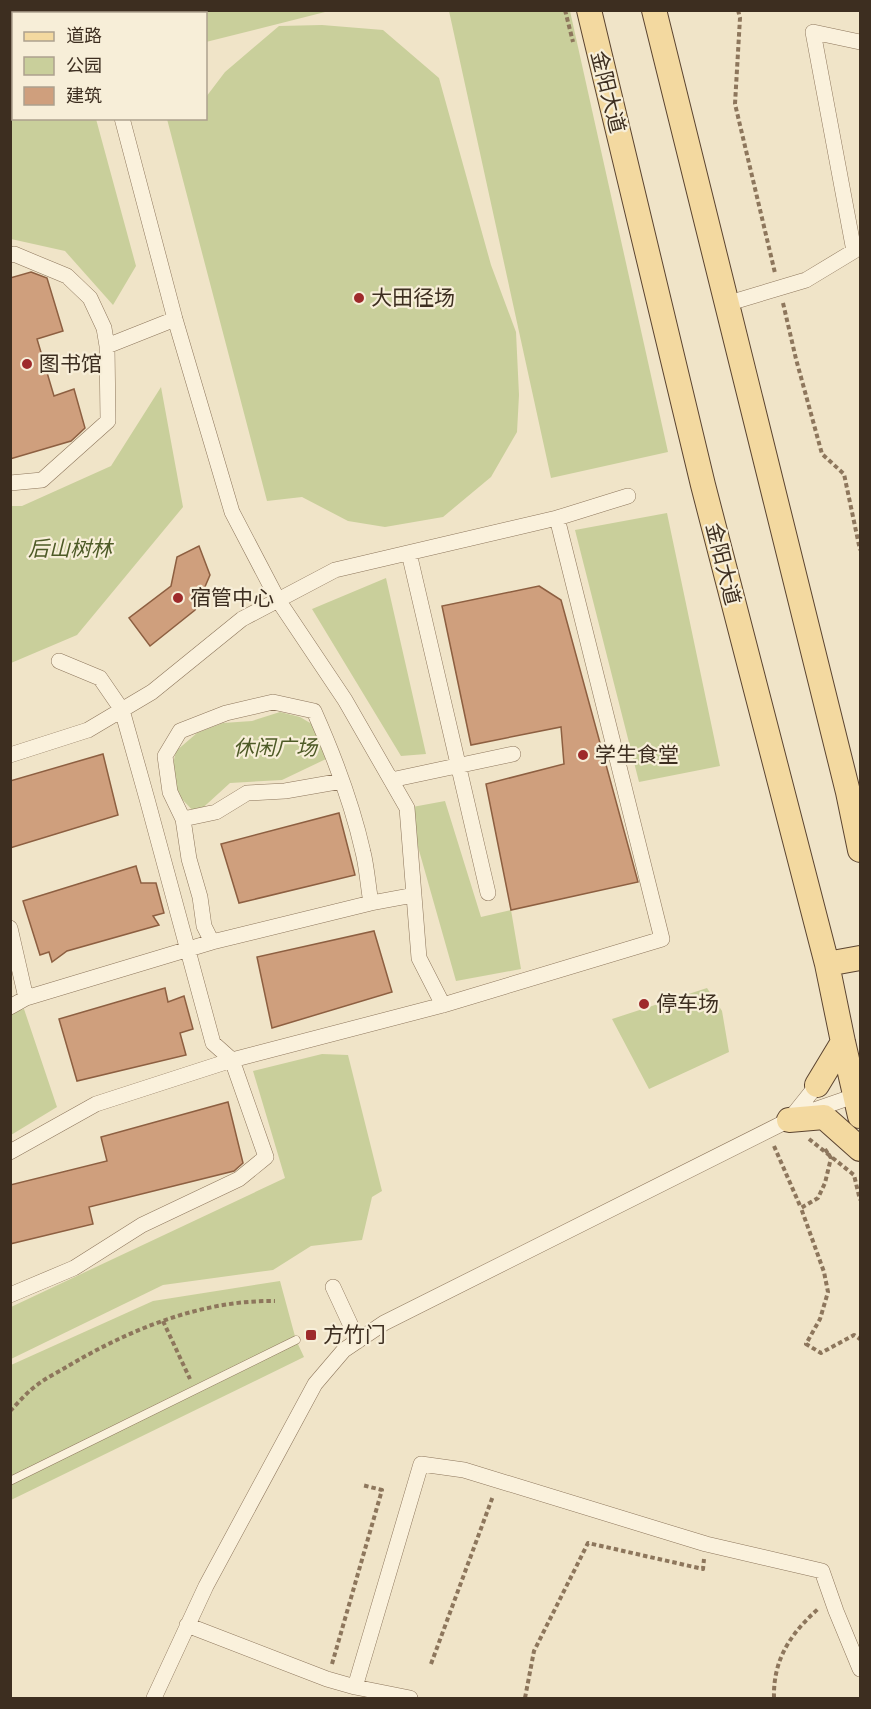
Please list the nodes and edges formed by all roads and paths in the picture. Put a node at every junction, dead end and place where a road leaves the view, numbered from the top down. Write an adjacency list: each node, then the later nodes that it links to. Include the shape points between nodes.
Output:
1 (589, 10): 31 (main road, 金阳大道, via 703,485)
2 (654, 10): 7 (main road)
3 (861, 42): 5 (street, via 813,32)
4 (123, 120): 8 (street)
5 (857, 250): 7 (street, via 806,280)
6 (10, 255): 9 (street, via 67,276 90,298 104,328)
7 (726, 304): 21 (main road)
8 (175, 319): 9 (street); 14 (street, via 232,512)
9 (107, 346): 10 (street, via 108,421 42,480)
10 (10, 483)
11 (628, 496): 12 (street)
12 (558, 518): 13 (street); 33 (street, via 662,939)
13 (409, 553): 14 (street, via 335,570); 24 (street)
14 (278, 600): 16 (street, via 242,620 152,692); 19 (street, via 345,700)
15 (59, 662): 16 (street, via 100,678)
16 (122, 710): 18 (street, via 88,730); 29 (street)
17 (513, 754): 19 (street)
18 (10, 755)
19 (391, 780): 25 (street, via 407,808)
20 (342, 781): 22 (street, via 247,793 216,812); 22 (street, via 314,711 273,702 226,713 180,731 165,756 170,792); 26 (street, via 364,854)
21 (854, 789): 23 (main road)
22 (183, 819): 28 (street, via 204,926)
23 (861, 850)
24 (488, 893)
25 (414, 895): 26 (street); 33 (street, via 419,958)
26 (371, 903): 28 (street)
27 (10, 928): 32 (street)
28 (212, 942): 29 (street)
29 (188, 950): 32 (street); 36 (street, via 213,1043)
30 (861, 958): 31 (main road)
31 (827, 964): 35 (main road, 金阳大道)
32 (26, 998): 34 (street)
33 (443, 1005): 36 (street)
34 (10, 1007)
35 (843, 1042): 37 (main road); 38 (main road, 金阳大道)
36 (232, 1060): 43 (street, via 96,1104); 48 (street, via 266,1157 239,1179 142,1225 74,1268)
37 (818, 1085): 39 (street)
38 (859, 1102): 39 (street)
39 (789, 1120): 42 (main road, via 824,1118); 44 (path); 53 (street, via 395,1318)
40 (774, 1145): 46 (path)
41 (825, 1149): 44 (path)
42 (861, 1149)
43 (10, 1152)
44 (829, 1155): 45 (path, via 854,1175); 46 (path, via 825,1183 818,1198)
45 (861, 1200)
46 (801, 1208): 51 (path, via 825,1272 828,1292 820,1319 806,1344 821,1353 854,1335)
47 (333, 1287): 53 (street)
48 (10, 1295)
49 (275, 1301): 50 (path, via 231,1303)
50 (164, 1321): 54 (path); 55 (path, via 88,1354 36,1385)
51 (861, 1339)
52 (296, 1340): 54 (lane)
53 (358, 1341): 61 (street, via 344,1350 315,1384)
54 (197, 1389): 56 (lane)
55 (10, 1411)
56 (10, 1481)
57 (499, 1482): 59 (street); 62 (path); 65 (street, via 464,1470 422,1464)
58 (362, 1485): 64 (path, via 382,1490)
59 (706, 1544): 60 (street, via 822,1571); 68 (path, via 703,1569 588,1543 534,1652)
60 (832, 1598): 63 (street); 69 (path, via 785,1645 773,1682)
61 (188, 1625): 64 (street); 66 (street)
62 (431, 1664)
63 (861, 1669)
64 (327, 1679): 65 (street)
65 (355, 1687): 67 (street)
66 (154, 1698)
67 (410, 1698)
68 (525, 1698)
69 (774, 1698)

